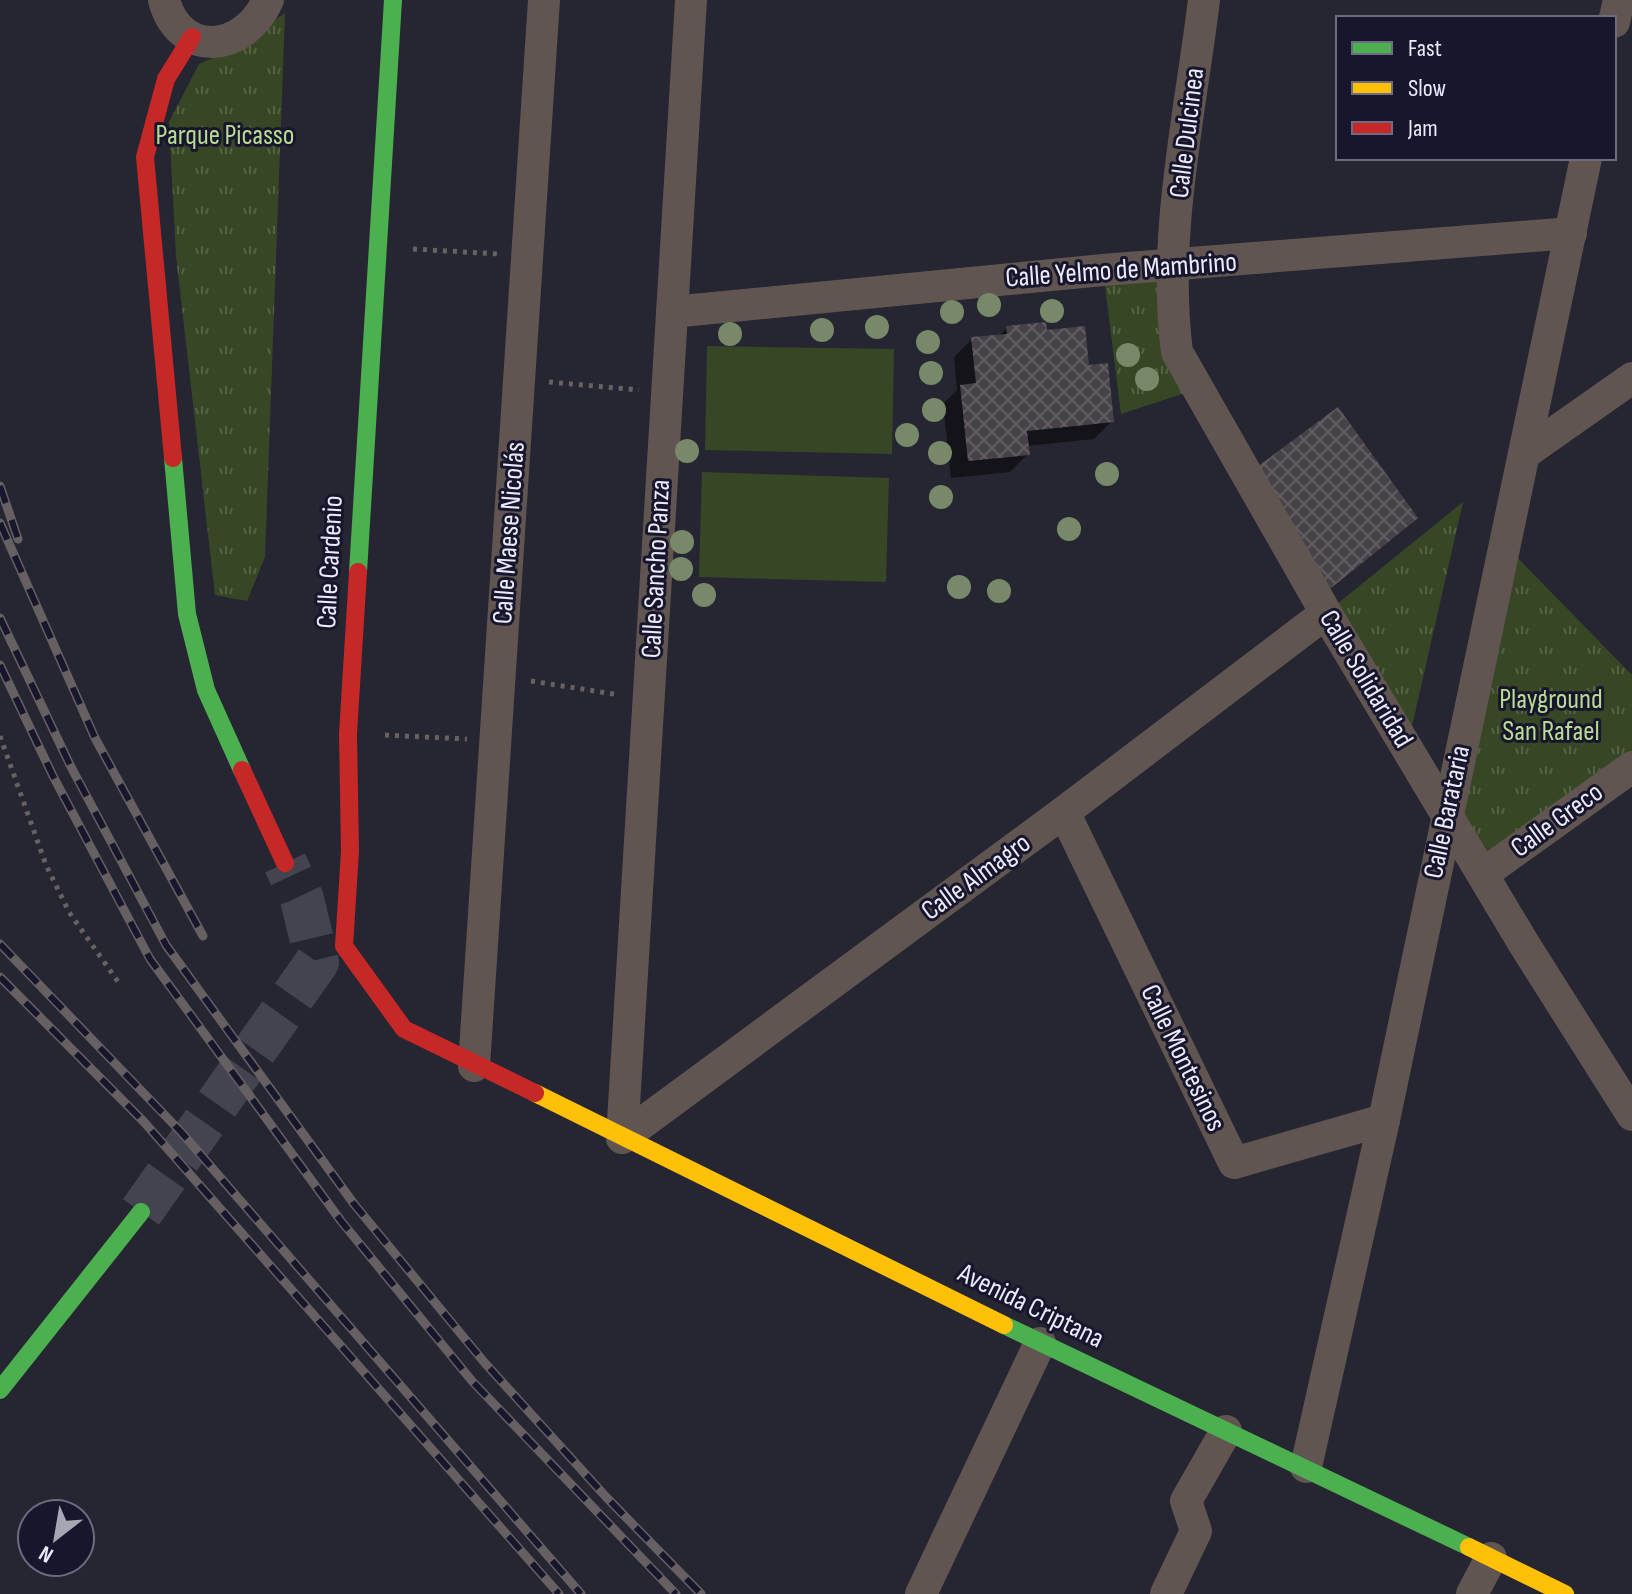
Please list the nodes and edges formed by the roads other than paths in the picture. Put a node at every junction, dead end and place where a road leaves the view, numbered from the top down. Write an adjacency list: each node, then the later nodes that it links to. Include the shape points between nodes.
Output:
1 (164, 0): 7 (street, via 173,20)
2 (268, 0): 7 (street, via 245,34 228,41)
3 (393, 0): 20 (street, Calle Cardenio, via 348,734 350,851 344,946 404,1029)
4 (544, 0): 20 (street, Calle Maese Nicolás)
5 (691, 0): 11 (street, Calle Sancho Panza)
6 (1204, 0): 10 (street, Calle Dulcinea)
7 (192, 37): 18 (street, via 166,79 145,157 187,614 206,690)
8 (1586, 160): 9 (street, Calle Barataria)
9 (1571, 233): 10 (street, Calle Yelmo de Mambrino); 13 (street, Calle Barataria)
10 (1173, 267): 11 (street, Calle Yelmo de Mambrino); 14 (street, Calle Solidaridad, via 1177,352)
11 (672, 312): 23 (street, Calle Sancho Panza)
12 (1632, 378): 13 (street)
13 (1524, 454): 17 (street, Calle Barataria)
14 (1326, 613): 16 (street, Calle Almagro); 17 (street, Calle Solidaridad)
15 (1632, 767): 19 (street, Calle Greco)
16 (1064, 812): 22 (street, Calle Montesinos, via 1234,1163); 23 (street, Calle Almagro)
17 (1446, 812): 19 (street, Calle Solidaridad); 22 (street, Calle Barataria)
18 (285, 863)
19 (1483, 874): 21 (street, Calle Solidaridad)
20 (474, 1066): 23 (street, Avenida Criptana)
21 (1632, 1115)
22 (1384, 1120): 28 (street, Calle Barataria)
23 (622, 1138): 25 (street, Avenida Criptana)
24 (141, 1212): 26 (street)
25 (1040, 1343): 27 (street, Avenida Criptana); 30 (street)
26 (0, 1390)
27 (1226, 1431): 28 (street, Avenida Criptana); 31 (street, via 1186,1501 1196,1531)
28 (1306, 1467): 29 (street, Avenida Criptana)
29 (1491, 1558): 32 (street); 33 (street, Avenida Criptana)
30 (921, 1594)
31 (1166, 1594)
32 (1472, 1594)
33 (1565, 1594)

